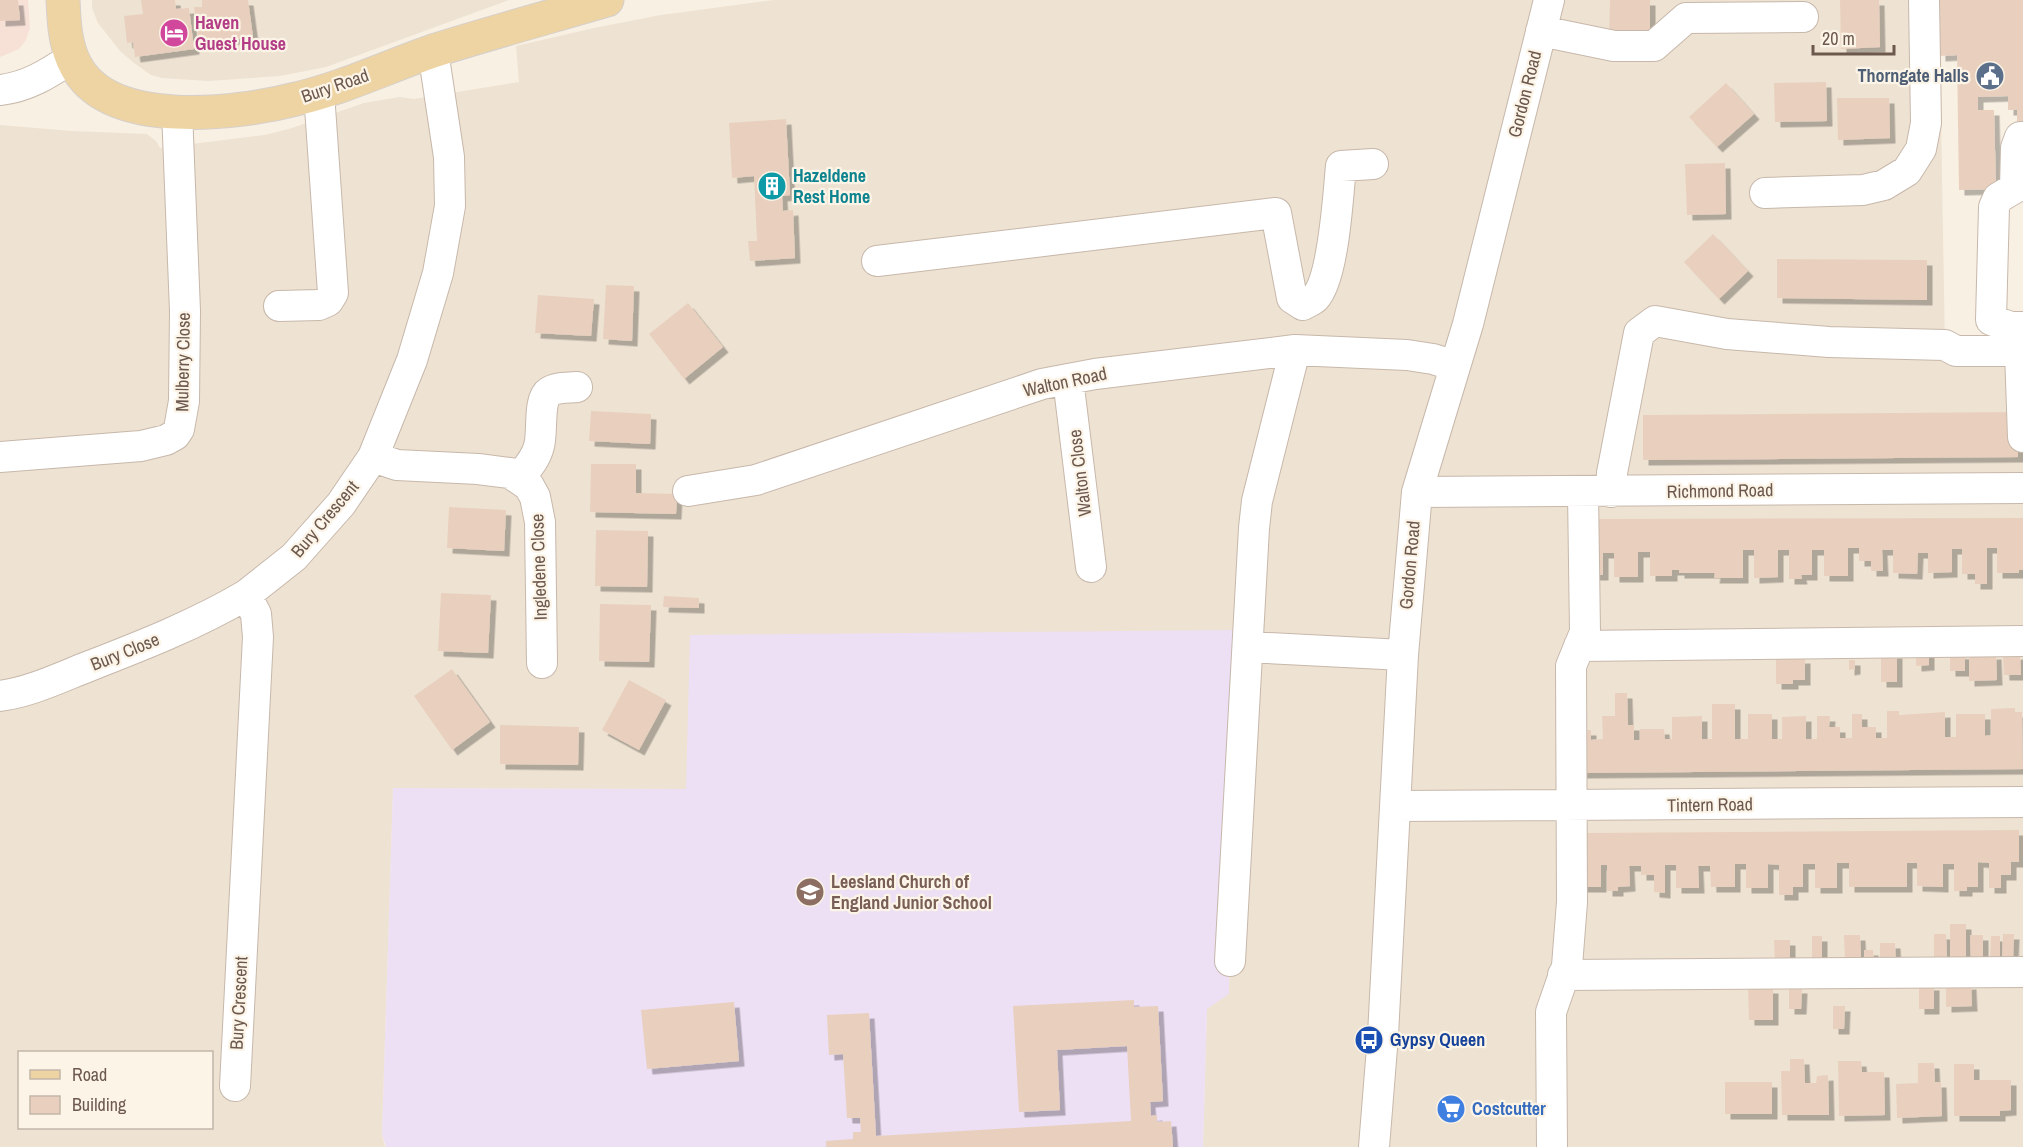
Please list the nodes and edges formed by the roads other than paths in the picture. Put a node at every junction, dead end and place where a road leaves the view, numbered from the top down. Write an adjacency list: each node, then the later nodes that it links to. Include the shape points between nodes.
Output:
1 (63, 0): 8 (main road)
2 (607, 0): 7 (main road, Bury Road)
3 (1549, 0): 6 (street, Gordon Road)
4 (1924, 0): 14 (street, via 1926,123 1921,149 1907,171 1884,185 1863,190)
5 (1803, 17): 6 (street, via 1686,18 1654,46 1614,46)
6 (1541, 31): 20 (street, Gordon Road)
7 (433, 51): 10 (main road, Bury Road); 25 (street, Bury Crescent, via 449,158 447,229 421,332)
8 (72, 58): 9 (street, via 34,81); 11 (main road, Bury Road, via 85,78 107,97 135,106)
9 (0, 90)
10 (319, 93): 11 (main road, Bury Road, via 251,108); 16 (street, via 333,293 319,305)
11 (177, 111): 24 (street, Mulberry Close, via 185,311 184,401 179,429 166,440 141,446)
12 (2023, 137): 18 (street, via 2016,148 2015,188 1998,198 1994,207 1991,320)
13 (1373, 165): 17 (street, via 1341,166 1331,255 1315,298)
14 (1765, 193)
15 (877, 261): 17 (street, via 1276,213 1292,298)
16 (279, 306)
17 (1303, 306): 19 (street)
18 (2023, 327)
19 (1298, 350): 20 (street, Walton Road, via 1407,355); 21 (street, Walton Road); 35 (street, via 1257,501)
20 (1455, 366): 29 (street, Gordon Road)
21 (1068, 379): 28 (street, Walton Road, via 1042,384 756,480); 31 (street, Walton Close)
22 (577, 387): 26 (street, via 556,389 545,396 539,448)
23 (2023, 437): 30 (street, via 2020,351 1956,351 1945,345 1727,334 1655,321 1639,333 1612,473)
24 (0, 456)
25 (373, 457): 26 (street, via 397,465 495,471); 32 (street, Bury Crescent, via 313,538)
26 (519, 478): 37 (street, Ingledene Close, via 535,497 540,522)
27 (2023, 488): 30 (street, Richmond Road)
28 (688, 490)
29 (1417, 492): 30 (street, Richmond Road); 36 (street, Gordon Road)
30 (1597, 492): 34 (street, via 1585,632)
31 (1091, 567)
32 (246, 595): 38 (street, Bury Close, via 128,651 30,689); 45 (street, Bury Crescent, via 256,614 258,637)
33 (2023, 641): 34 (street)
34 (1579, 646): 41 (street, via 1571,666)
35 (1248, 647): 36 (street); 42 (street)
36 (1403, 656): 40 (street, Gordon Road)
37 (542, 663)
38 (0, 696)
39 (2023, 802): 41 (street, Tintern Road)
40 (1396, 806): 41 (street, Tintern Road); 46 (street, Gordon Road)
41 (1571, 806): 44 (street, via 1572,902)
42 (1230, 961)
43 (2023, 972): 44 (street)
44 (1563, 975): 47 (street, via 1551,1012)
45 (235, 1086)
46 (1374, 1147)
47 (1552, 1147)

